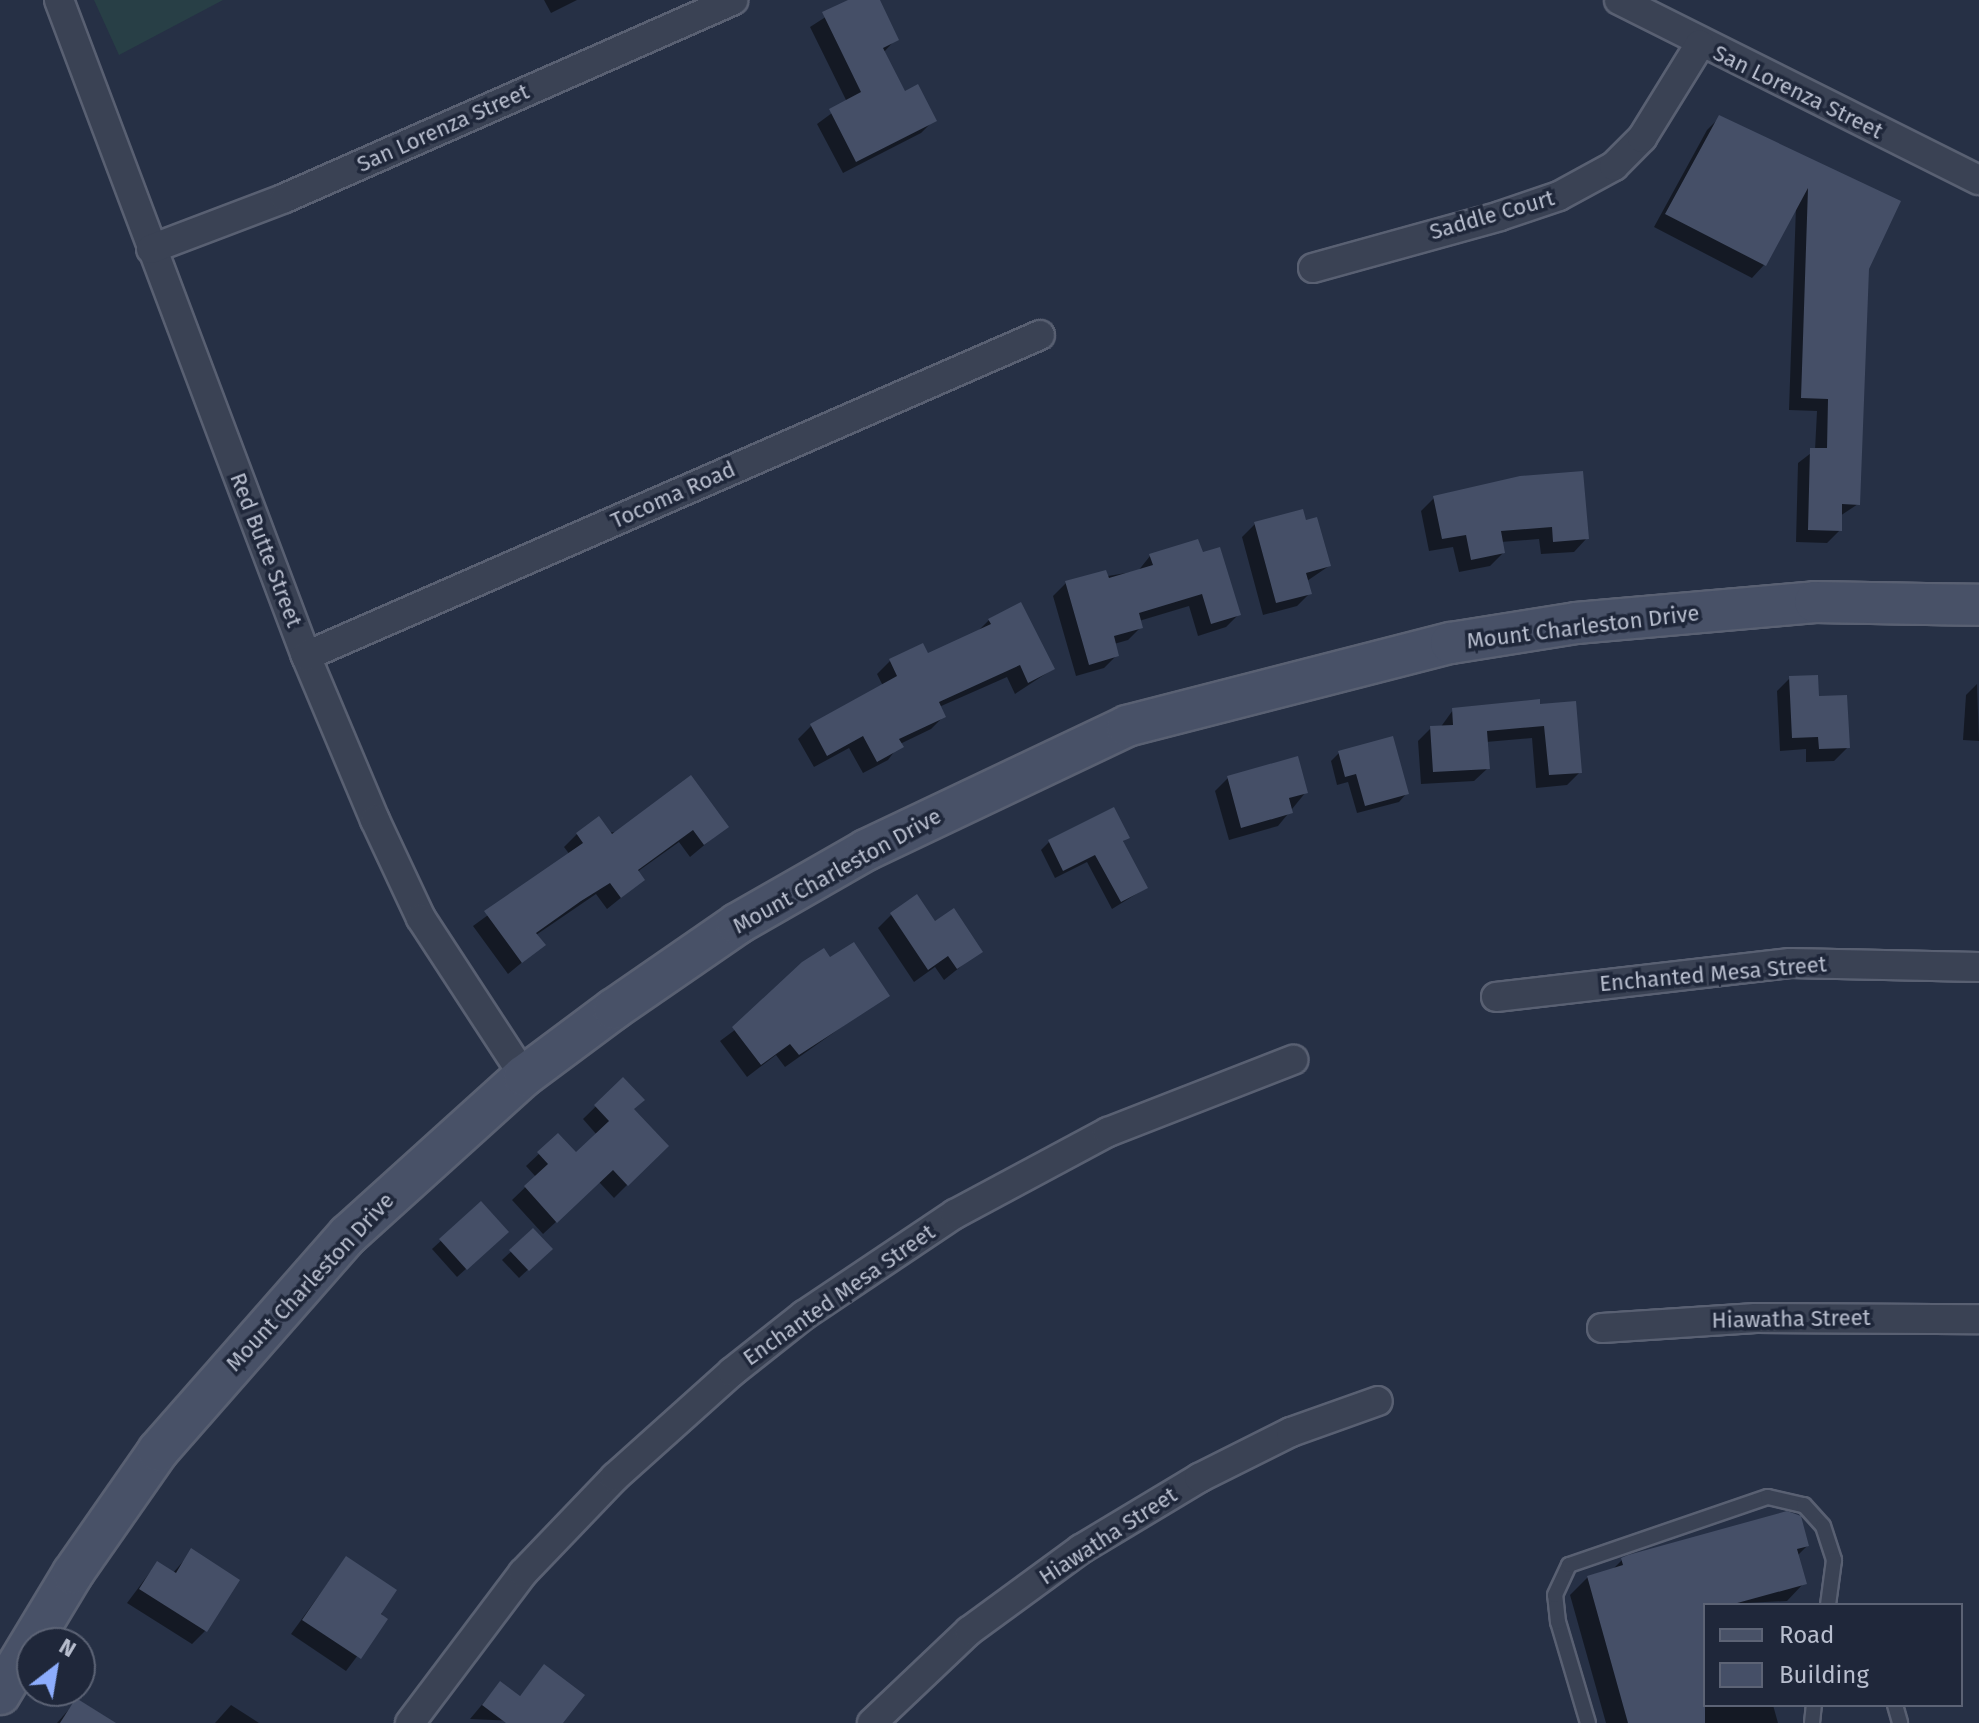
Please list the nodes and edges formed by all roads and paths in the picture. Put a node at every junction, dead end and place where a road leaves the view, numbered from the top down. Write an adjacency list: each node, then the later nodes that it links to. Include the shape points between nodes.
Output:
1 (59, 0): 6 (street, Red Butte Street)
2 (733, 0): 6 (street, San Lorenza Street, via 285,198)
3 (1619, 0): 4 (street, San Lorenza Street)
4 (1700, 44): 5 (street, San Lorenza Street); 7 (street, Saddle Court, via 1642,138 1614,166 1559,196 1500,216)
5 (1979, 180)
6 (151, 249): 10 (street, Red Butte Street)
7 (1313, 268)
8 (1040, 335): 10 (street, Tocoma Road)
9 (1979, 605): 14 (street, Mount Charleston Drive, via 1815,602 1576,623 1451,643 1127,726 866,850 737,924)
10 (306, 656): 14 (street, Red Butte Street, via 421,918)
11 (1979, 967): 12 (street, Enchanted Mesa Street, via 1790,963)
12 (1496, 997)
13 (1293, 1060): 20 (street, Enchanted Mesa Street, via 1108,1132 955,1214 804,1315 732,1372 523,1573)
14 (524, 1076): 19 (street, Mount Charleston Drive, via 348,1235 177,1428 73,1573)
15 (1979, 1319): 16 (street, Hiawatha Street, via 1756,1318)
16 (1602, 1328)
17 (1378, 1401): 21 (street, Hiawatha Street, via 1291,1432 1212,1471 1081,1549 969,1631)
18 (1828, 1603): 22 (lane, via 1834,1560 1823,1526 1804,1505 1768,1497 1569,1565 1555,1595 1558,1622)
19 (0, 1694)
20 (410, 1723)
21 (872, 1723)
22 (1588, 1723)

